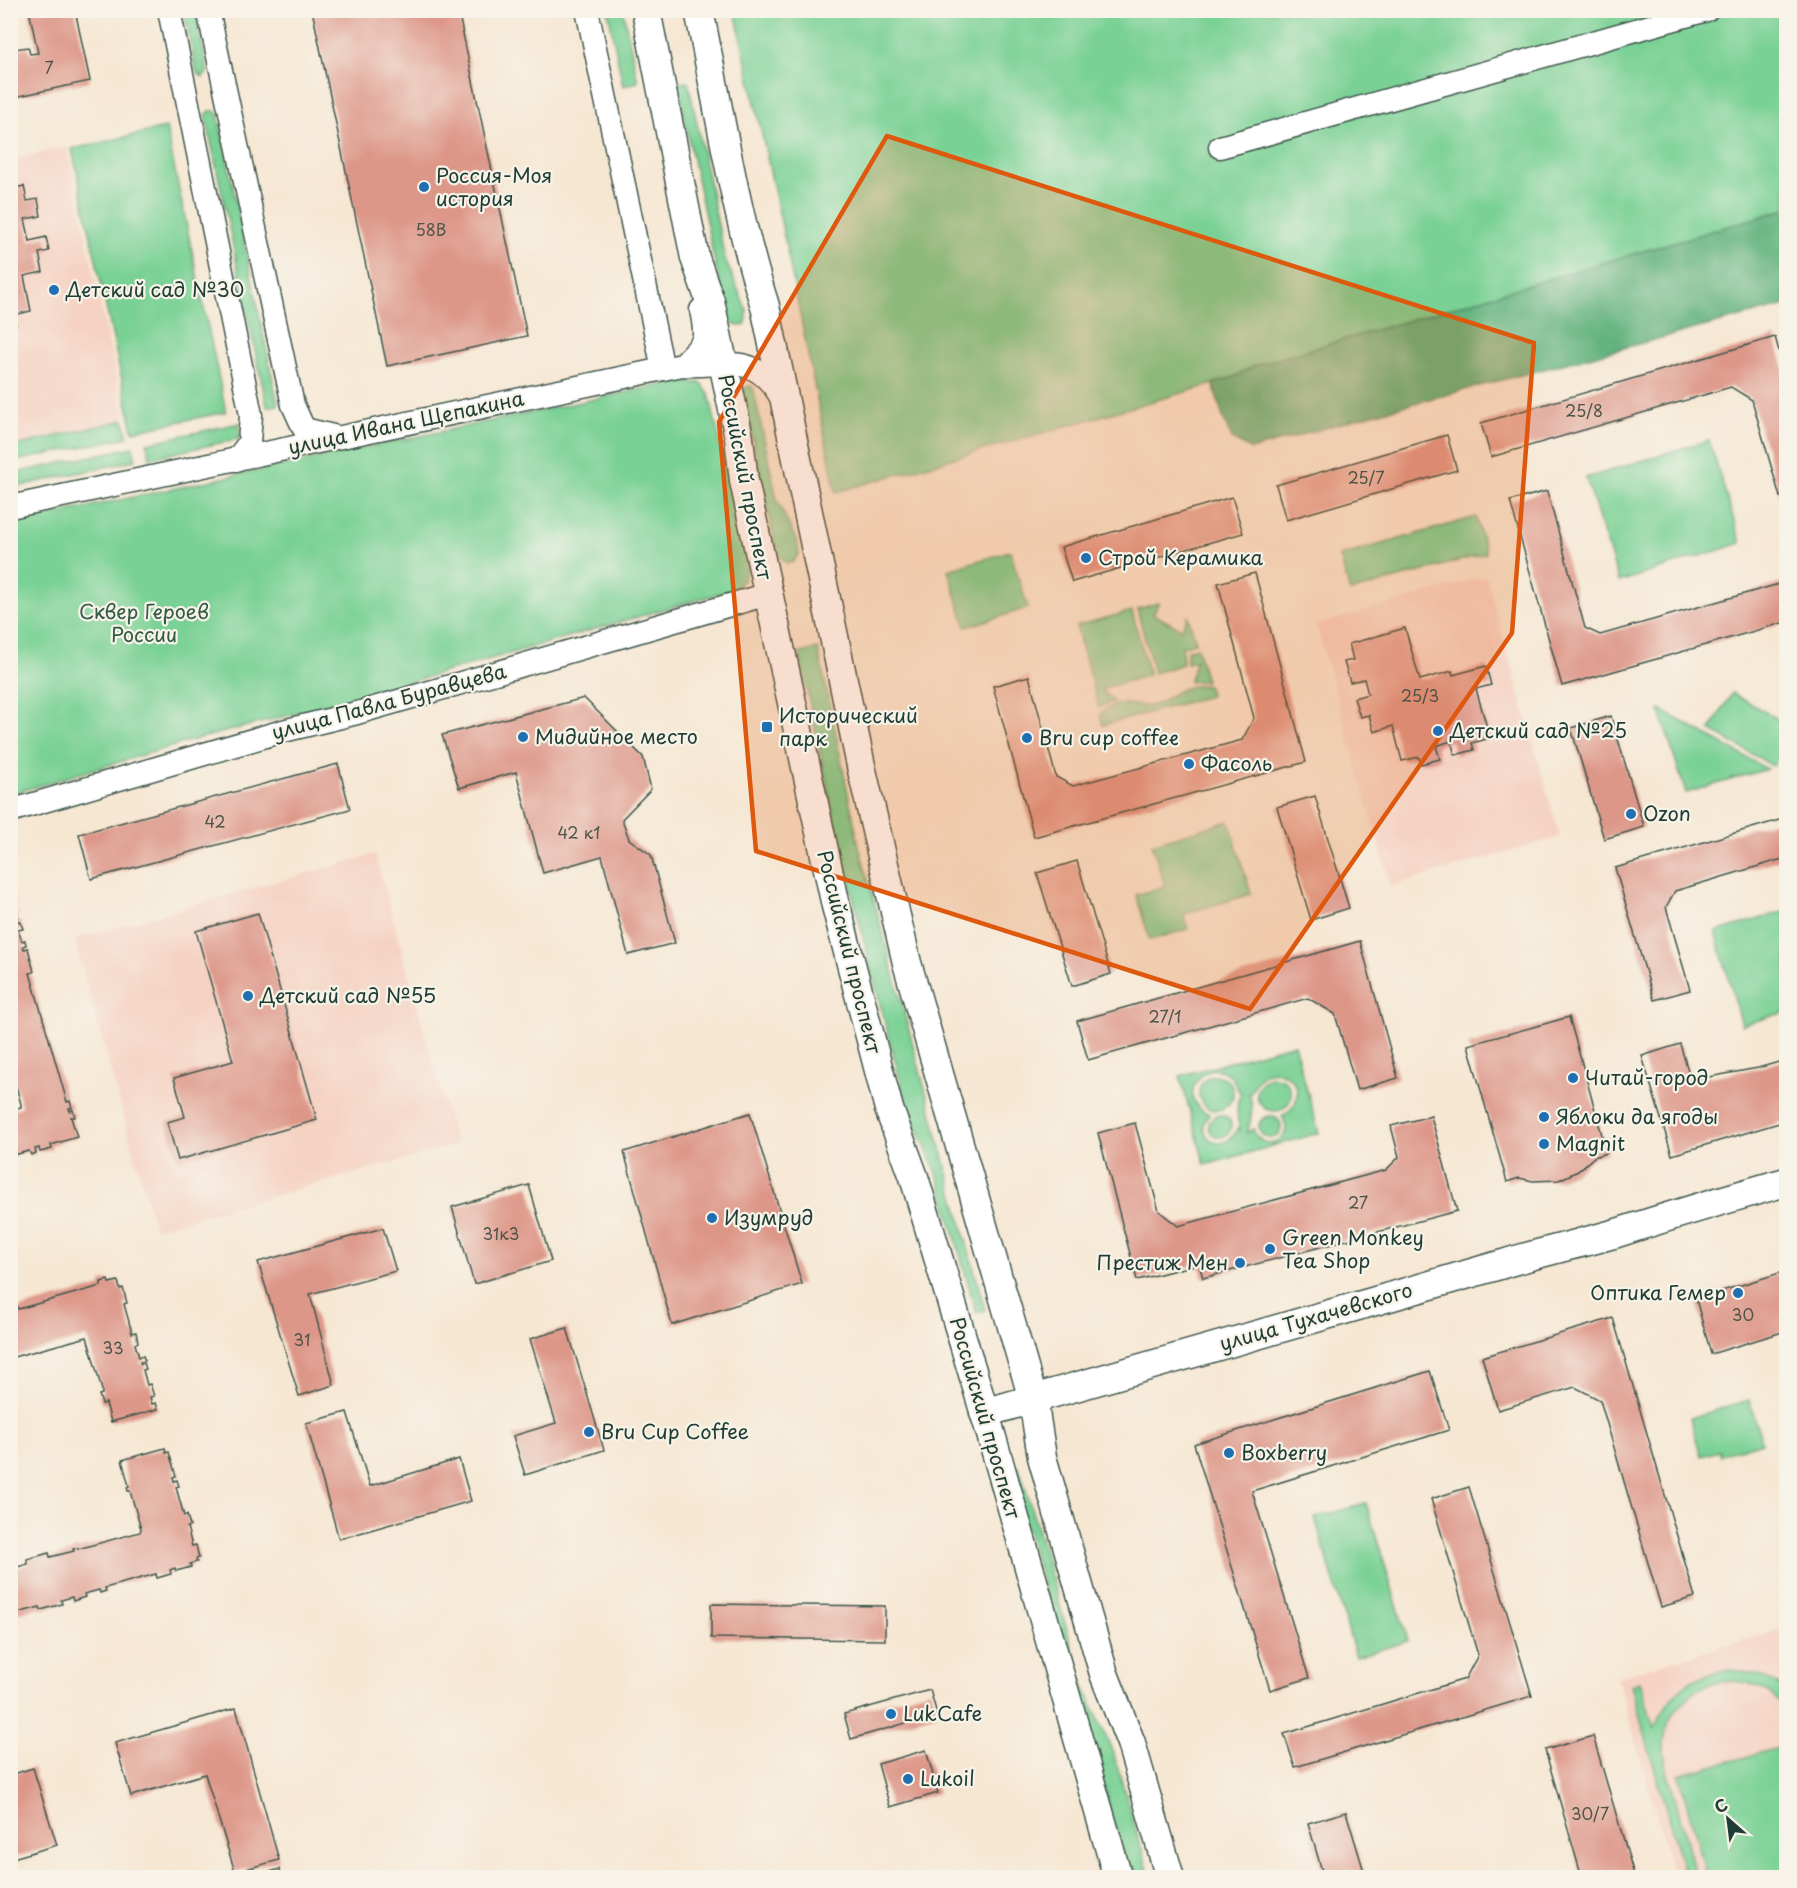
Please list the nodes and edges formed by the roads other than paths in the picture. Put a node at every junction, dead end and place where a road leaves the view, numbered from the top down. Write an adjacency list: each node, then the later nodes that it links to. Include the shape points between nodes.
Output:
1 (170, 10): 13 (street, via 251,415 249,443)
2 (208, 10): 12 (street, via 293,405 304,429)
3 (587, 10): 10 (street)
4 (646, 10): 8 (main road, Российский проспект)
5 (699, 10): 11 (main road, via 748,253 765,306)
6 (1707, 10): 7 (street)
7 (1220, 147)
8 (695, 258): 9 (main road, Российский проспект, via 710,301); 10 (street, via 705,338 698,350)
9 (723, 363): 10 (street, улица Ивана Щепакина); 11 (street, улица Ивана Щепакина, via 753,367 774,384); 15 (main road, Российский проспект)
10 (673, 367): 12 (street, улица Ивана Щепакина)
11 (786, 405): 18 (main road, via 907,963)
12 (337, 437): 13 (street, улица Ивана Щепакина)
13 (236, 460): 14 (street, улица Ивана Щепакина)
14 (10, 507)
15 (768, 594): 16 (street, улица Павла Буравцева); 19 (main road, Российский проспект, via 836,906 889,1108 914,1177)
16 (10, 811)
17 (1786, 1182): 18 (main road, улица Тухачевского)
18 (1033, 1400): 19 (main road, улица Тухачевского); 21 (main road, via 1044,1465 1104,1674 1131,1743)
19 (984, 1413): 20 (main road, Российский проспект)
20 (1118, 1878)
21 (1170, 1878)

